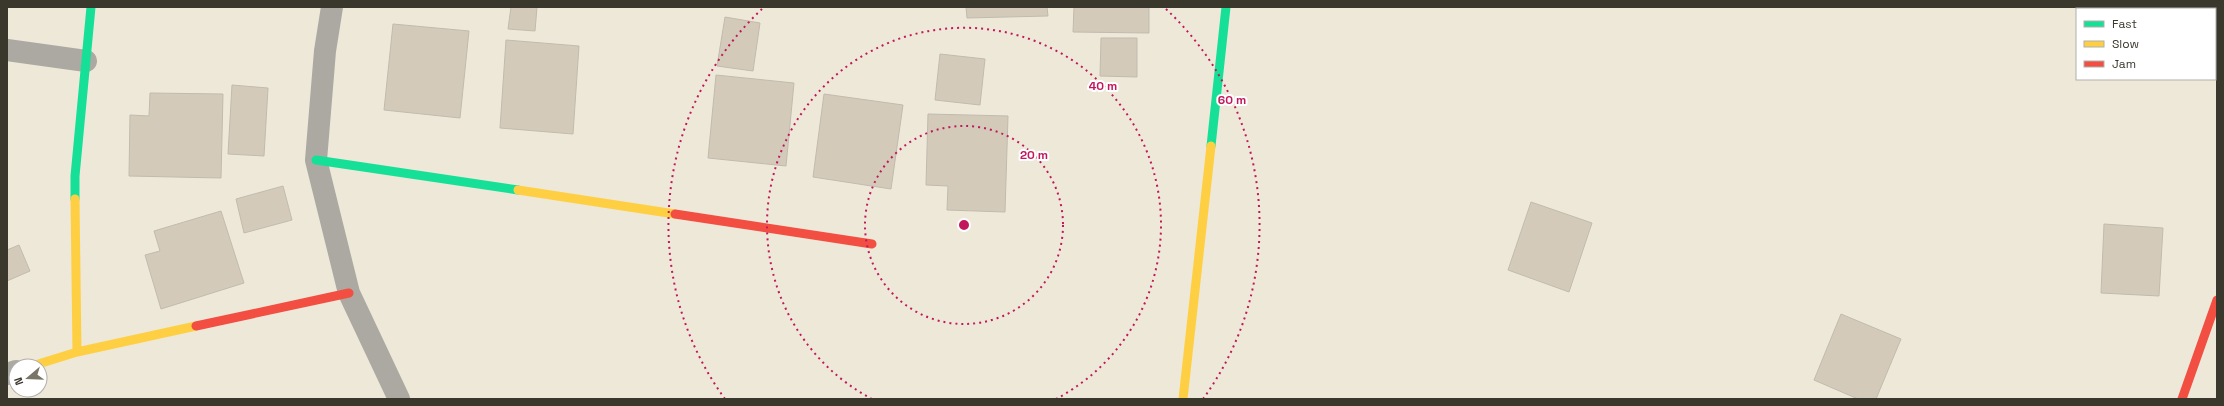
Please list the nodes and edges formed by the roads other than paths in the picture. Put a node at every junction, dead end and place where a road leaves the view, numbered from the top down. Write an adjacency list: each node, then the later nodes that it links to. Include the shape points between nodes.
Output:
1 (91, 7): 5 (street)
2 (332, 7): 6 (street, via 325,51)
3 (1226, 7): 13 (street)
4 (7, 50): 5 (street)
5 (86, 61): 10 (street, via 75,176)
6 (316, 160): 7 (street); 8 (street)
7 (872, 244)
8 (349, 293): 10 (street); 12 (street)
9 (2217, 300): 14 (street)
10 (77, 352): 11 (street)
11 (48, 361)
12 (399, 399)
13 (1183, 399)
14 (2182, 399)

